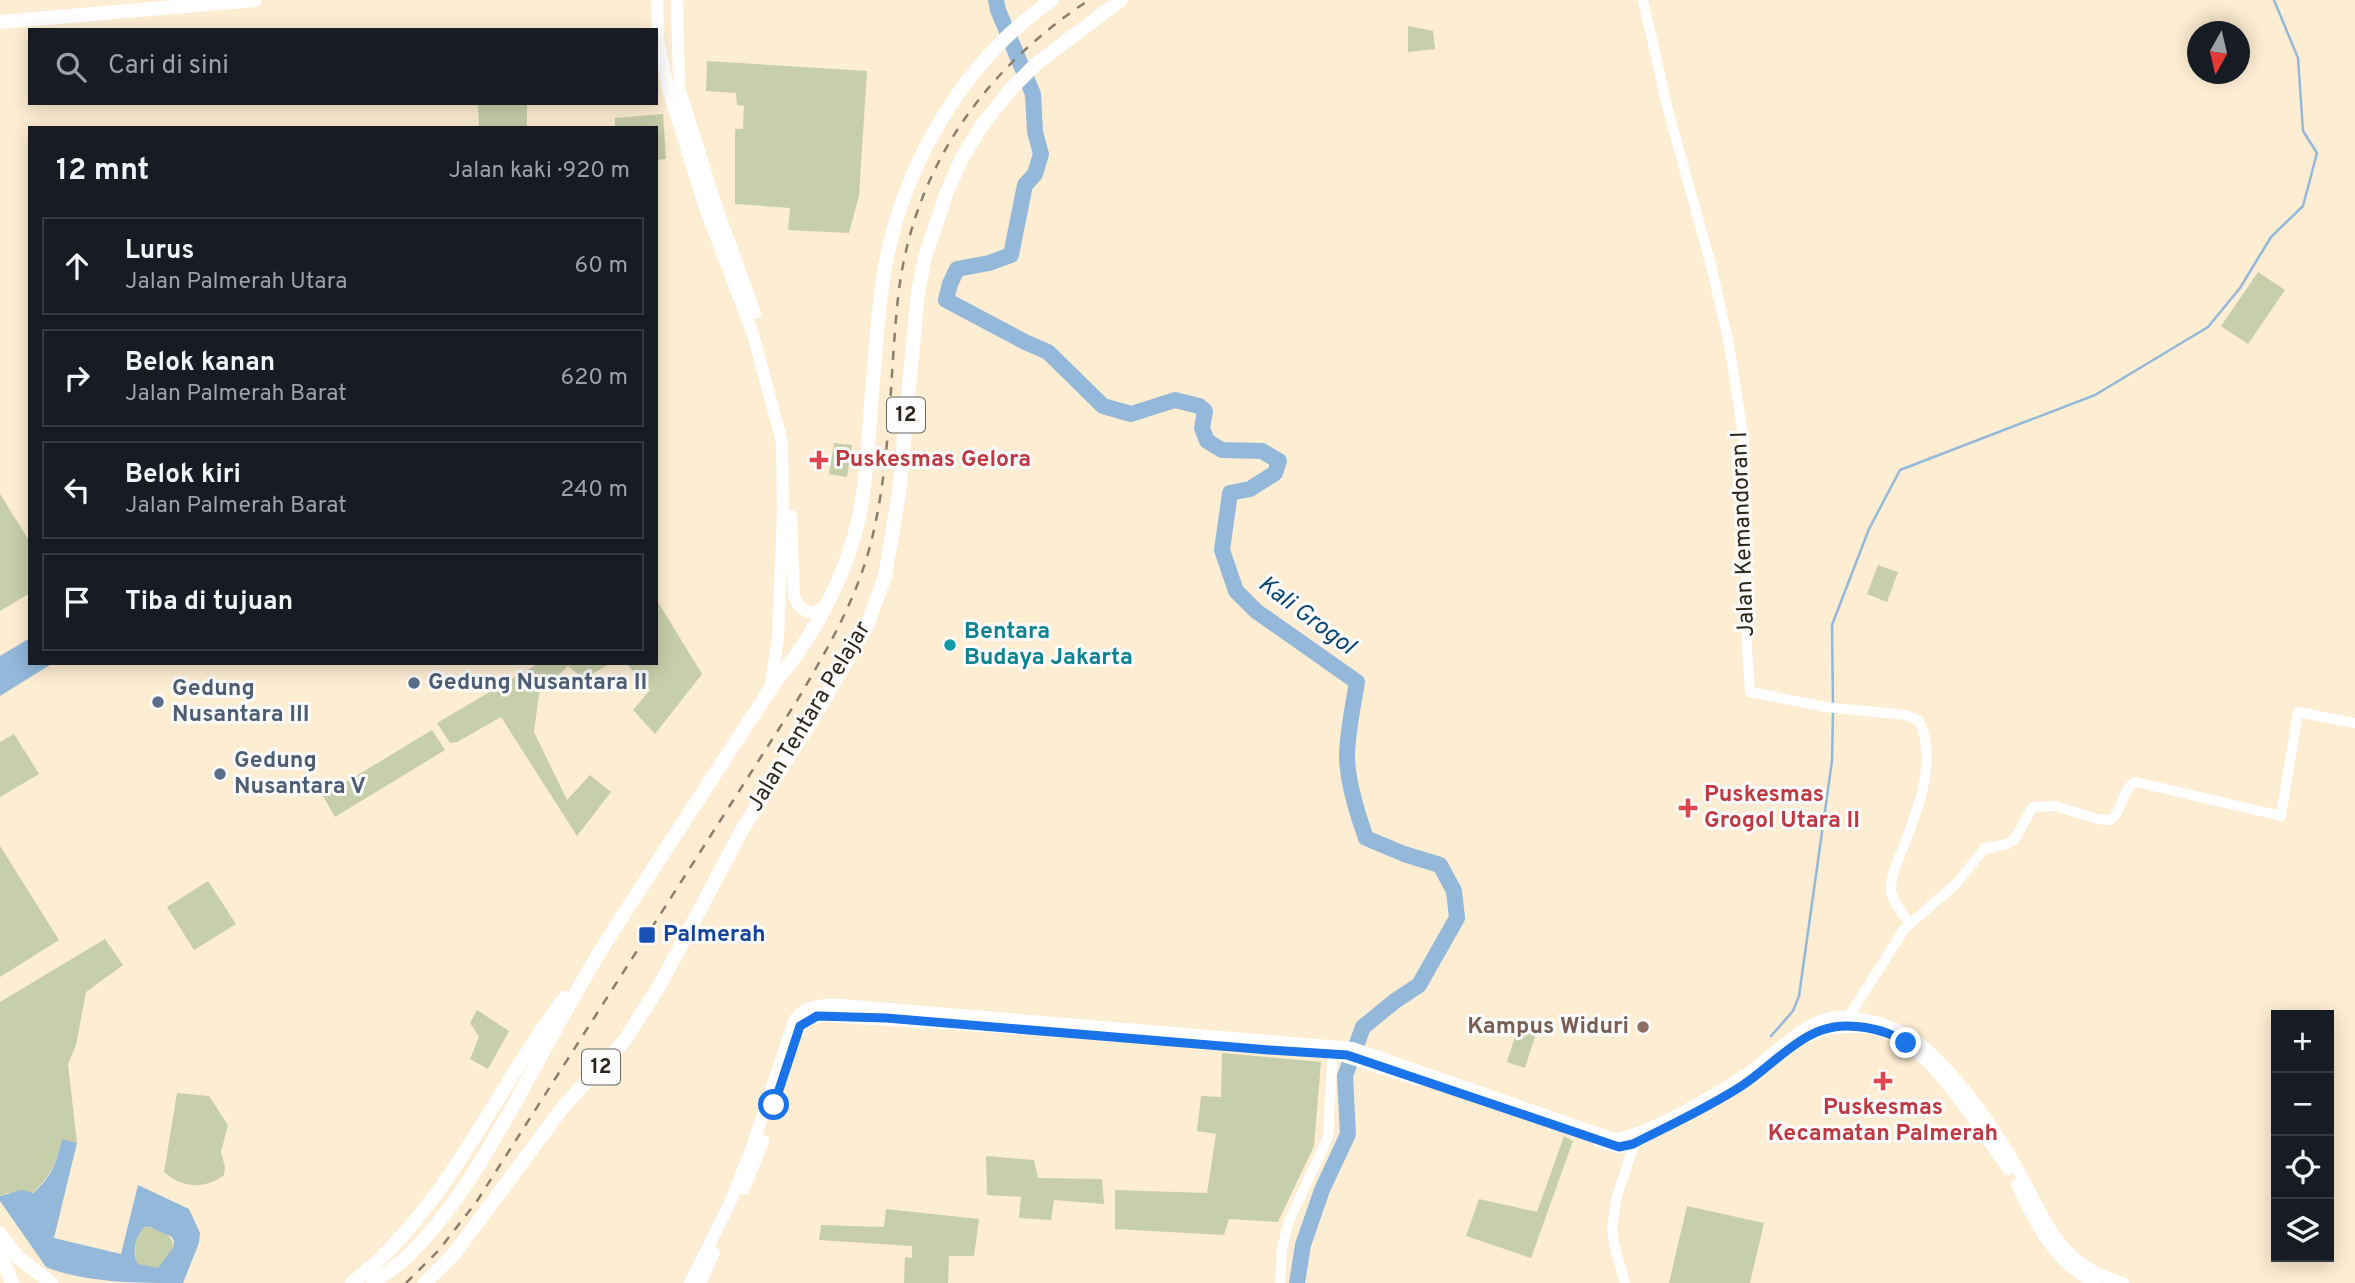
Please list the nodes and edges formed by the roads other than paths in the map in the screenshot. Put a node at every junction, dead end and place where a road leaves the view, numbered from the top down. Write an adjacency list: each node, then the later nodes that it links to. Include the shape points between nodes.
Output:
1 (255, 0): 7 (main road)
2 (657, 0): 8 (main road)
3 (677, 0): 10 (main road, via 679,87 759,326 786,429 794,596 796,604 808,612)
4 (1052, 0): 10 (main road, Jalan Tentara Pelajar / 12, via 1017,26 961,90 933,134 911,182 883,279 853,539)
5 (1121, 0): 25 (main road, Jalan Tentara Pelajar / 12, via 1036,64 1011,89 962,158 935,224 914,320 899,493 885,576 867,626 743,828 661,984 625,1040 563,1107 454,1254)
6 (1643, 0): 13 (street, Jalan Kemandoran I, via 1730,344 1744,441 1750,692 1906,715 1919,721 1926,763 1922,794 1891,891)
7 (0, 22)
8 (658, 28)
9 (658, 39): 11 (main road, via 668,89 705,208 753,334 782,442 778,638)
10 (828, 604): 11 (main road, Jalan Tentara Pelajar / 12)
11 (770, 690): 14 (main road, Jalan Tentara Pelajar / 12)
12 (2355, 723): 13 (street, via 2298,712 2281,816 2136,782 2129,786 2110,820 2055,806 2033,807 2014,841 1984,849 1956,884)
13 (1910, 924): 15 (street)
14 (594, 961): 23 (main road, via 543,1027 427,1208 393,1247); 24 (main road, Jalan Tentara Pelajar / 12, via 483,1161 443,1218 406,1258)
15 (1845, 1022): 18 (main road, via 1805,1038 1731,1093); 30 (main road, via 1896,1037 1928,1064 2014,1177 2042,1236 2068,1266); 31 (main road, via 1878,1023 1919,1042 1991,1127 2064,1249 2089,1270)
16 (1333, 1049): 17 (main road, via 1269,1050 817,1016 800,1026); 17 (main road, via 877,1007 813,1006 799,1012 794,1021); 18 (main road, via 1612,1147); 28 (street, via 1328,1137 1289,1221)
17 (779, 1075): 26 (main road, via 729,1205); 27 (main road, via 757,1159)
18 (1631, 1140): 29 (street, via 1631,1158 1612,1227)
19 (0, 1234): 22 (main road, via 18,1257)
20 (0, 1251): 21 (main road)
21 (12, 1283)
22 (51, 1283)
23 (352, 1283)
24 (373, 1283)
25 (425, 1283)
26 (690, 1283)
27 (700, 1283)
28 (1280, 1283)
29 (1625, 1283)
30 (2095, 1283)
31 (2123, 1283)

